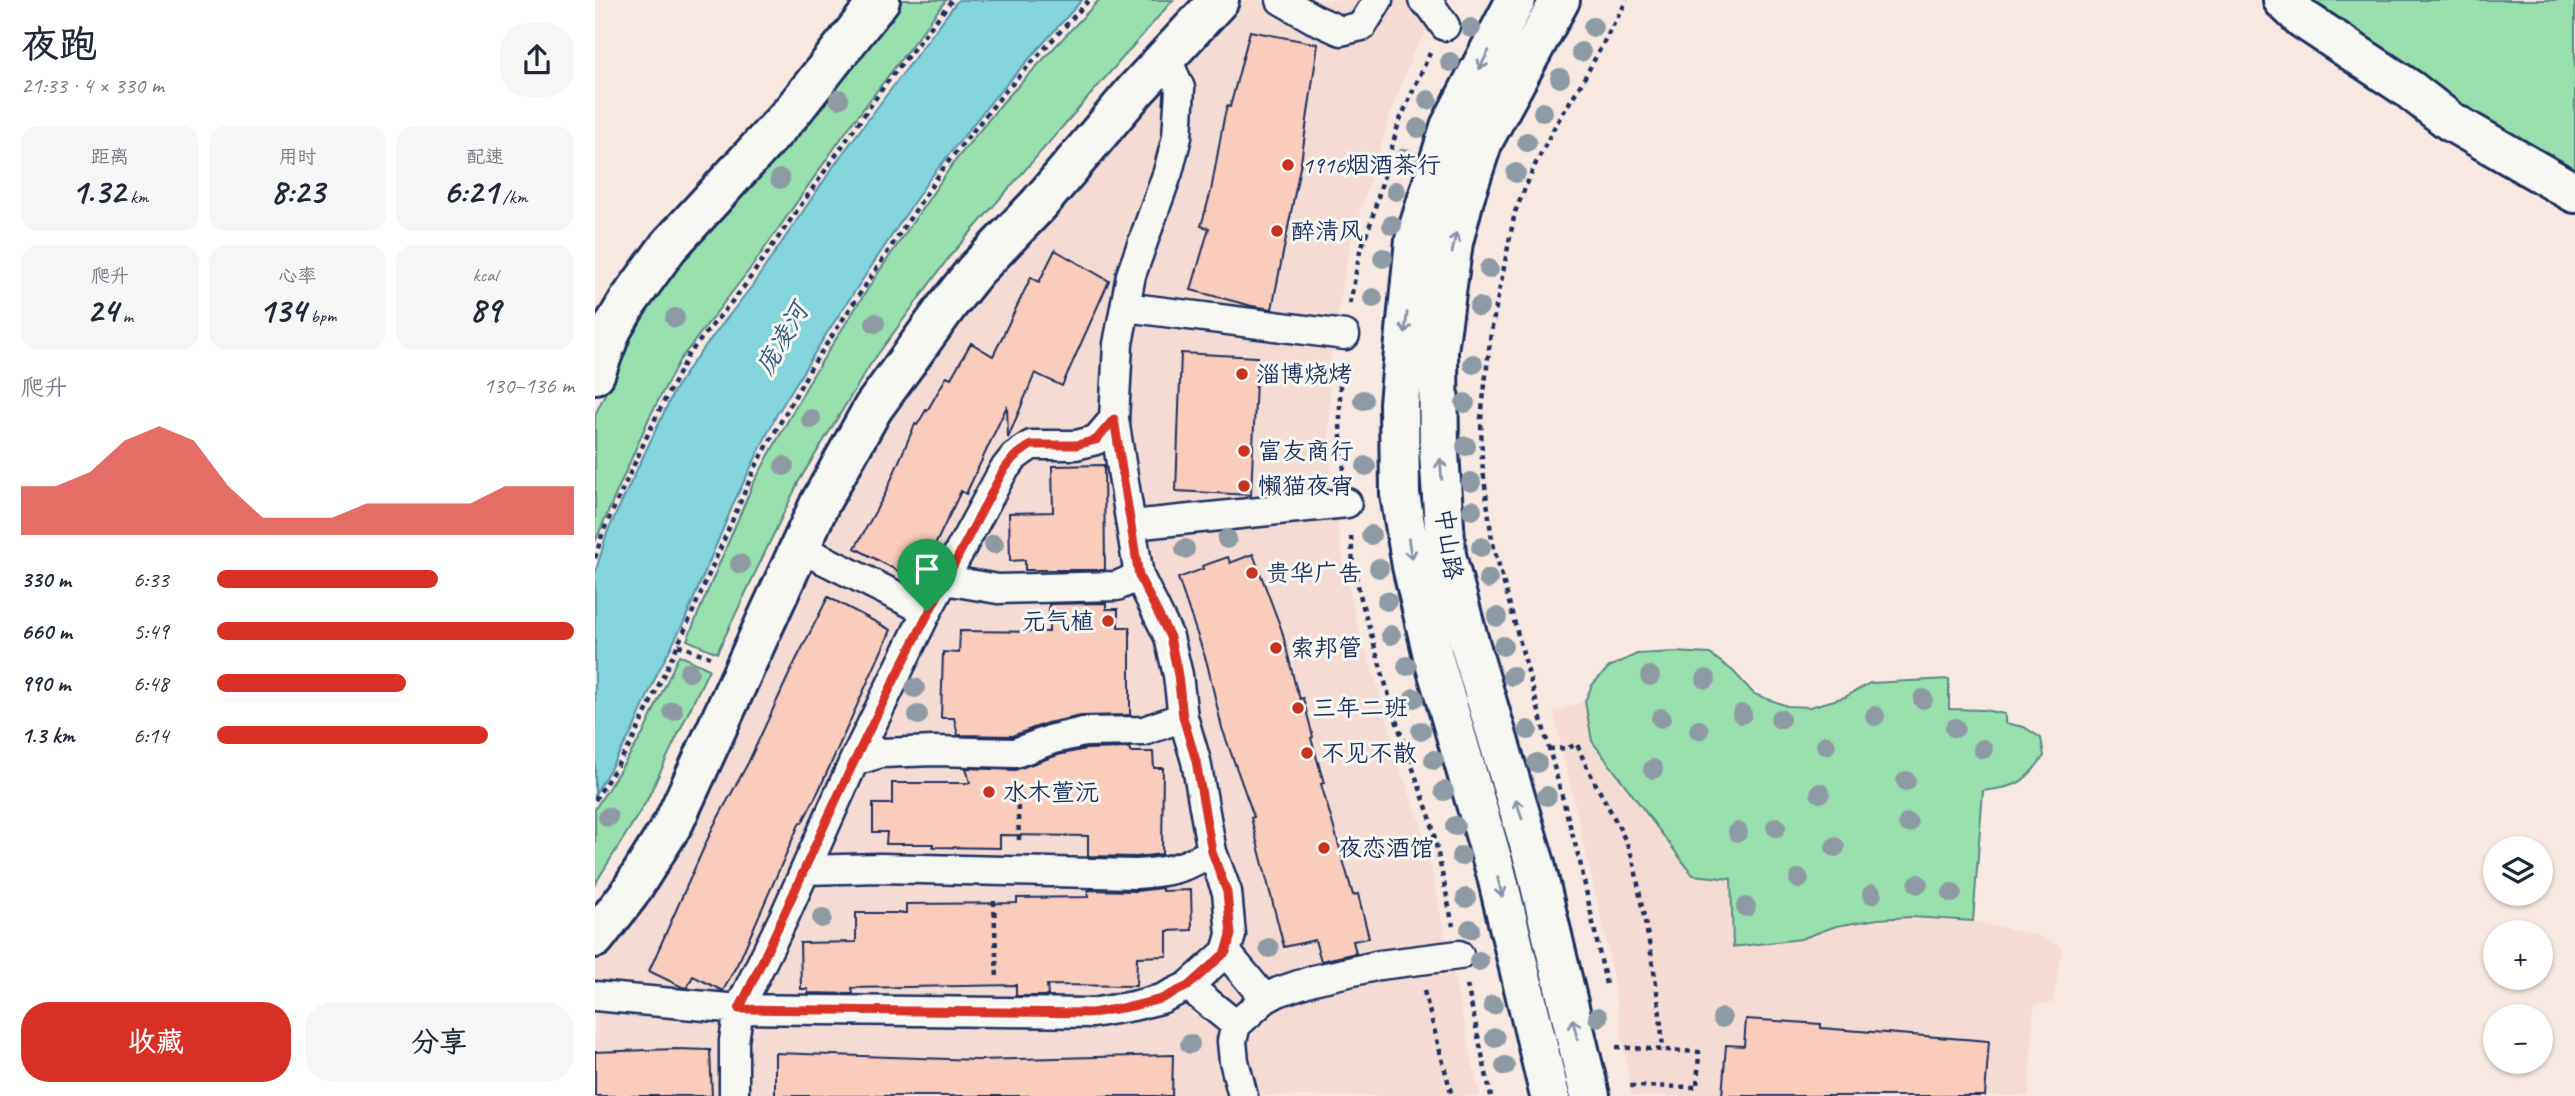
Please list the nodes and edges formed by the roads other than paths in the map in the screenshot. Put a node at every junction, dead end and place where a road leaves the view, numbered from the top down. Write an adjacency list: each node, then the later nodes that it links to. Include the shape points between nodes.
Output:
1 (880, 0): 14 (main road, via 791,113 668,247 611,329)
2 (1219, 0): 10 (main road)
3 (1281, 0): 4 (street, via 1341,31 1362,26)
4 (1378, 0)
5 (1423, 0): 9 (street)
6 (1516, 0): 37 (main road, 中山路, one-way to 37, via 1450,127 1415,240 1399,403 1400,494 1433,656 1496,872)
7 (1559, 0): 34 (main road, 中山路, one-way to 7, via 1446,555 1440,453 1438,351 1453,242 1465,195 1483,141)
8 (2283, 0): 11 (main road, via 2450,121)
9 (1445, 26)
10 (1166, 57): 12 (street, via 1180,88 1177,136 1131,275); 18 (main road, via 947,306 873,408)
11 (2575, 193)
12 (1125, 307): 13 (street); 15 (street)
13 (1345, 335)
14 (595, 374)
15 (1114, 419): 17 (street); 20 (street, via 1096,440 1031,445 1014,457)
16 (1346, 503): 17 (street)
17 (1132, 525): 19 (street)
18 (800, 548): 21 (street); 26 (main road, via 674,822)
19 (1139, 576): 20 (street, via 1117,586 998,589); 22 (street, via 1170,637)
20 (945, 580): 21 (street)
21 (927, 611): 23 (street)
22 (1183, 717): 23 (street, via 1144,731 1053,739 1016,753 881,753); 24 (street)
23 (854, 761): 25 (street)
24 (1212, 852): 25 (street, via 1170,872 1136,874); 27 (street, via 1231,915)
25 (806, 870): 32 (street)
26 (595, 938)
27 (1226, 952): 29 (street); 31 (street)
28 (1459, 955): 31 (street, via 1313,980)
29 (1188, 986): 32 (street, via 1161,999 1092,1013); 33 (street)
30 (595, 996): 32 (street)
31 (1265, 999): 33 (street)
32 (739, 1009): 35 (street)
33 (1236, 1025): 36 (street, via 1234,1061)
34 (1604, 1091)
35 (734, 1096)
36 (1243, 1096)
37 (1550, 1096)

